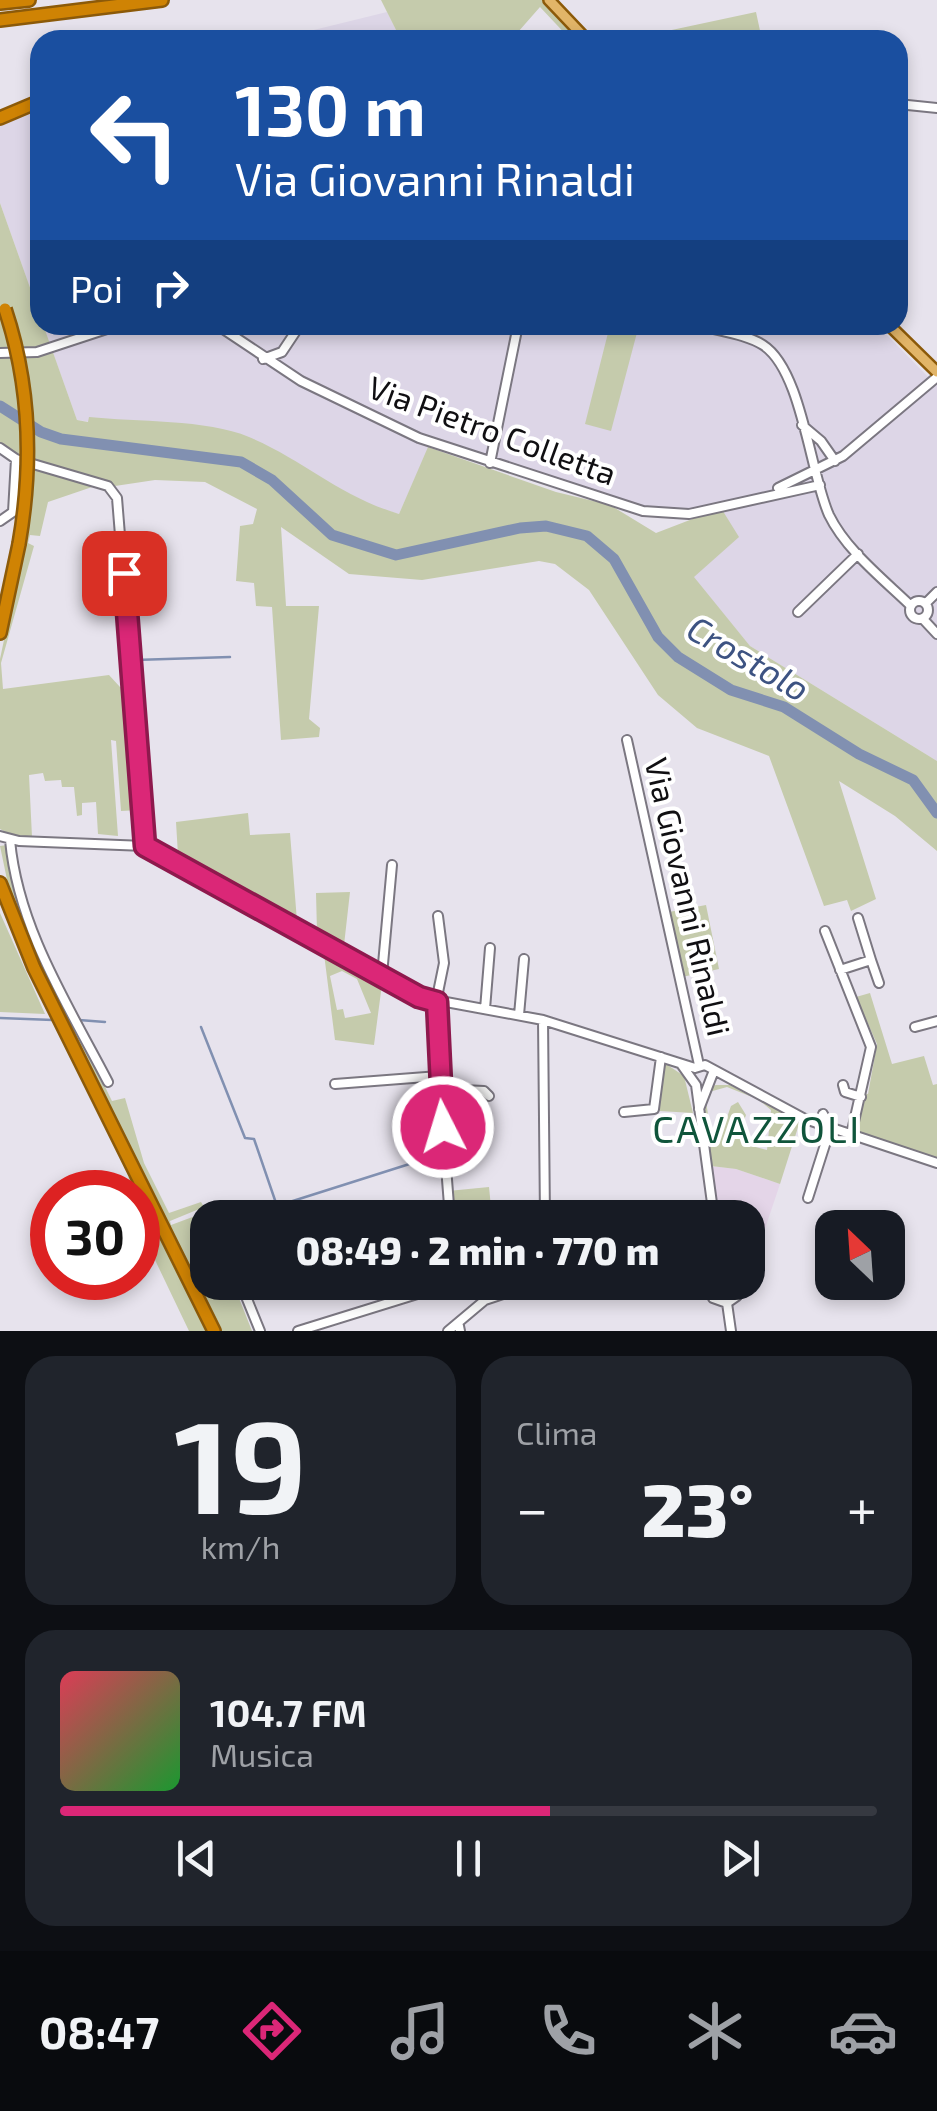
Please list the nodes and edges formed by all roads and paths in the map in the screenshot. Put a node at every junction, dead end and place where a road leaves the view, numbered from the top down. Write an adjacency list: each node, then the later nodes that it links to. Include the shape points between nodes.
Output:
1 (30, 0): 4 (highway)
2 (162, 0): 5 (highway)
3 (549, 0): 6 (main road)
4 (0, 4)
5 (0, 20)
6 (578, 30)
7 (30, 105): 10 (highway)
8 (908, 105): 9 (street)
9 (937, 108)
10 (0, 118)
11 (0, 296): 38 (highway, bridge, via 22,371 28,421 28,480)
12 (90, 335): 19 (street, via 44,351)
13 (231, 335): 20 (street, Via Pietro Colletta)
14 (294, 335): 18 (street)
15 (516, 335): 27 (street)
16 (732, 335): 23 (street, via 762,344 775,356)
17 (899, 335): 21 (main road)
18 (290, 341): 20 (street); 22 (street)
19 (0, 353)
20 (263, 359): 22 (street, Via Pietro Colletta)
21 (936, 371): 26 (street, Via Pietro Colletta)
22 (287, 373): 27 (street, Via Pietro Colletta, via 402,430)
23 (802, 425): 26 (street); 28 (street)
24 (0, 448): 25 (street)
25 (16, 459): 31 (street, via 13,512); 42 (street, via 104,484 117,498)
26 (835, 461): 28 (street, Via Pietro Colletta)
27 (490, 463): 30 (street, Via Pietro Colletta, via 671,515)
28 (815, 470): 29 (street); 30 (street, Via Pietro Colletta)
29 (820, 484): 30 (street, Via Pietro Colletta); 32 (street, via 829,514)
30 (768, 494)
31 (0, 521)
32 (858, 554): 35 (street); 36 (street)
33 (937, 592): 34 (street)
34 (926, 603): 35 (street); 37 (street)
35 (910, 606): 37 (street, via 911,615)
36 (798, 612)
37 (922, 619): 39 (street)
38 (0, 633)
39 (937, 634)
40 (627, 740): 61 (street, Via Giovanni Rinaldi)
41 (6, 837): 42 (street, Via Giovanni Rinaldi); 64 (street, via 24,914)
42 (145, 846): 52 (street, Via Giovanni Rinaldi)
43 (392, 865): 52 (street)
44 (0, 883): 87 (highway)
45 (438, 916): 54 (street, via 444,963)
46 (858, 918): 50 (street)
47 (825, 931): 51 (street)
48 (490, 948): 55 (street)
49 (524, 959): 56 (street)
50 (871, 960): 51 (street); 53 (street)
51 (840, 970): 70 (street, via 871,1047)
52 (382, 975): 54 (street, Via Giovanni Rinaldi)
53 (878, 983)
54 (437, 1002): 55 (street, Via Giovanni Rinaldi); 62 (street)
55 (485, 1009): 56 (street, Via Giovanni Rinaldi)
56 (519, 1015): 57 (street, Via Giovanni Rinaldi)
57 (543, 1020): 60 (street, Via Giovanni Rinaldi); 79 (street)
58 (937, 1021): 59 (street)
59 (915, 1027)
60 (660, 1057): 61 (street, Via Giovanni Rinaldi); 71 (street, via 654,1110)
61 (695, 1070): 63 (street, Via Giovanni Rinaldi); 66 (street, Via Giovanni Rinaldi)
62 (438, 1076): 65 (street); 68 (street)
63 (711, 1080): 66 (street, Via Giovanni Rinaldi); 72 (street); 74 (street, Via Giovanni Rinaldi, via 730,1081)
64 (108, 1082)
65 (335, 1084)
66 (696, 1085): 72 (street)
67 (843, 1085): 70 (street)
68 (440, 1089): 69 (street); 78 (street)
69 (490, 1096)
70 (861, 1096): 75 (street)
71 (624, 1112)
72 (698, 1113): 80 (street)
73 (823, 1114): 74 (street)
74 (830, 1128): 75 (street, Via Giovanni Rinaldi); 77 (street)
75 (850, 1136): 76 (street, Via Giovanni Rinaldi)
76 (937, 1162)
77 (808, 1198)
78 (449, 1200)
79 (545, 1200)
80 (711, 1200)
81 (247, 1300): 88 (street)
82 (398, 1300): 89 (street)
83 (486, 1300): 90 (street)
84 (715, 1300): 86 (street)
85 (731, 1300): 86 (street)
86 (726, 1303): 91 (street)
87 (214, 1331)
88 (260, 1331)
89 (298, 1331)
90 (448, 1331)
91 (731, 1331)

